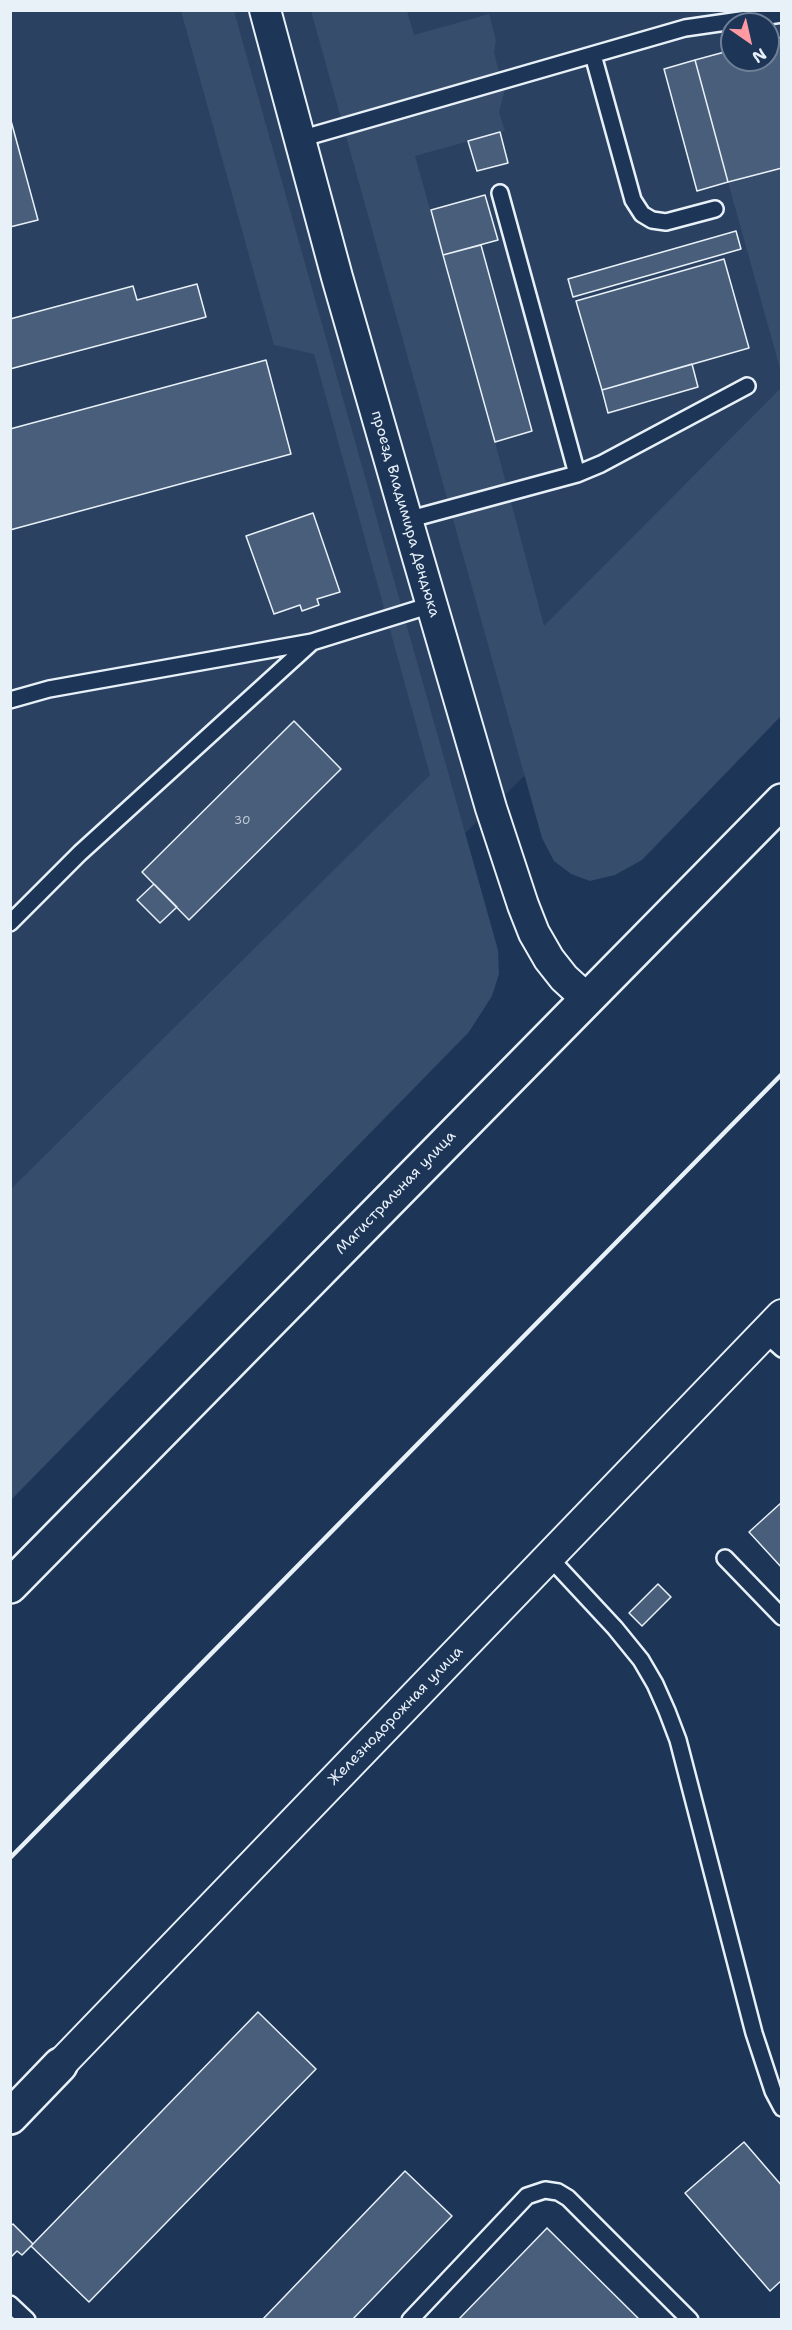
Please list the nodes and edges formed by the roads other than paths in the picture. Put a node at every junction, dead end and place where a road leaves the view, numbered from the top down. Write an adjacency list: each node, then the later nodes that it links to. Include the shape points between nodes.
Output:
1 (265, 10): 4 (street, проезд Владимира Дендюка)
2 (782, 14): 3 (lane, via 685,28)
3 (593, 55): 4 (lane); 6 (lane, via 633,200 642,214 666,222)
4 (300, 139): 9 (street, проезд Владимира Дендюка)
5 (500, 193): 8 (lane)
6 (715, 209)
7 (747, 386): 8 (lane)
8 (577, 474): 9 (lane)
9 (407, 520): 10 (street, проезд Владимира Дендюка)
10 (431, 606): 11 (lane); 15 (street, проезд Владимира Дендюка, via 534,933 549,959)
11 (312, 642): 12 (lane, via 49,688); 14 (lane, via 80,853)
12 (10, 700)
13 (782, 801): 15 (main road, Магистральная улица)
14 (10, 923)
15 (586, 999): 19 (main road, Магистральная улица)
16 (776, 1332): 17 (street, Железнодорожная улица)
17 (549, 1557): 21 (street, Железнодорожная улица); 22 (lane, via 640,1660 667,1711 678,1740 754,2033)
18 (725, 1558): 20 (lane)
19 (10, 1586)
20 (782, 1617)
21 (60, 2065): 23 (main road, Железнодорожная улица)
22 (782, 2108)
23 (10, 2117)
24 (10, 2304): 25 (lane)
25 (27, 2319)
26 (410, 2319): 27 (lane, via 527,2196 545,2190 568,2198)
27 (690, 2319)

